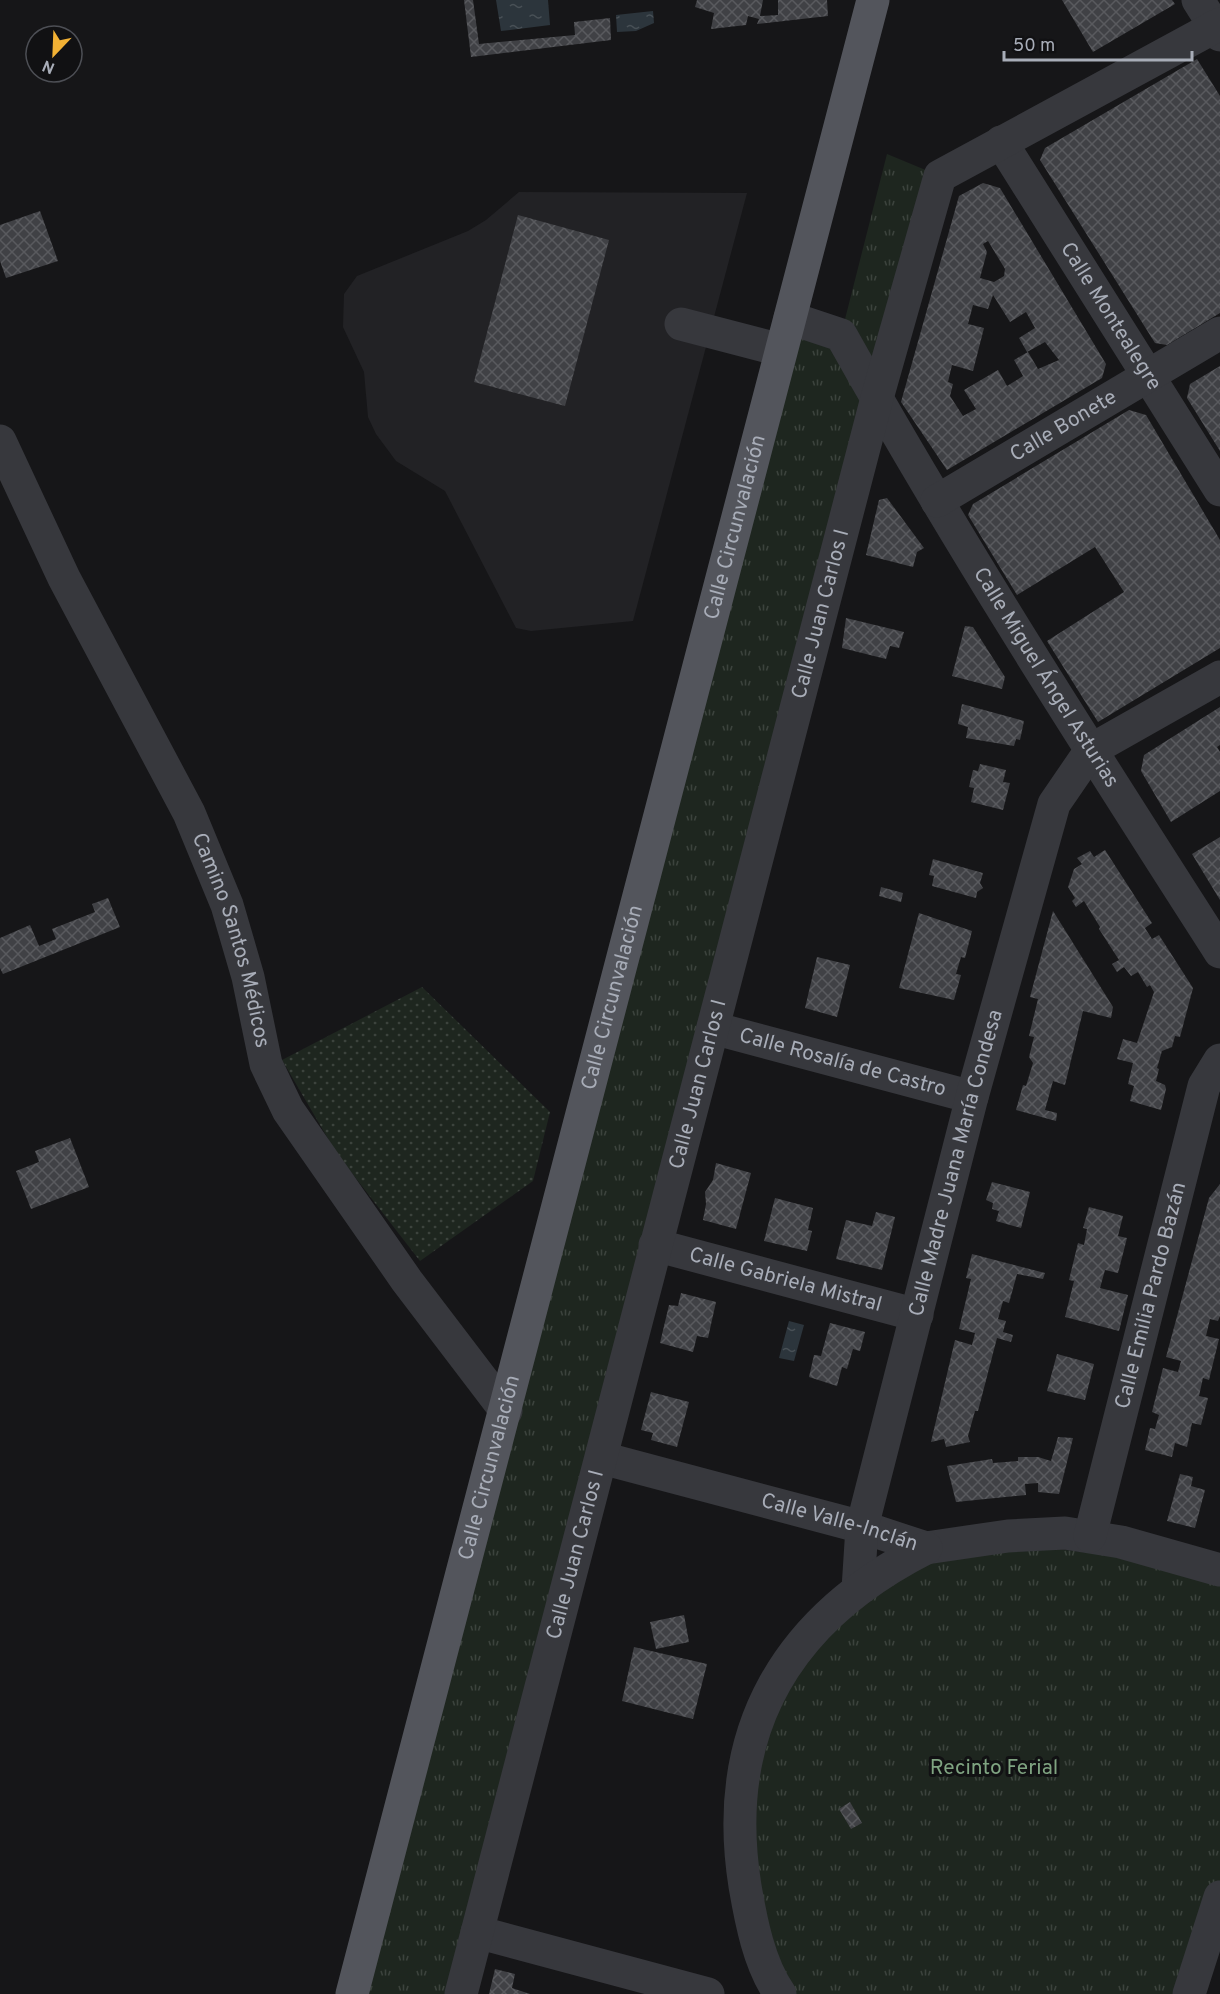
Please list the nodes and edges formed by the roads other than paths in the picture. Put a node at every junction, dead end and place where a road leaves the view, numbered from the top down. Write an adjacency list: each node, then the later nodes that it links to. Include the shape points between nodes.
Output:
1 (873, 0): 4 (main road, Calle Circunvalación)
2 (1213, 21): 3 (street, via 1092,96)
3 (1001, 142): 8 (street, Calle Montealegre); 9 (street, Calle Juan Carlos I, via 940,176)
4 (790, 318): 7 (main road, Calle Circunvalación); 9 (street, Calle Miguel Ángel Asturias, via 841,335)
5 (681, 324): 7 (street)
6 (1220, 333): 8 (street, Calle Bonete)
7 (782, 350): 21 (main road, Calle Circunvalación)
8 (1146, 375): 11 (street, Calle Montealegre); 12 (street, Calle Bonete)
9 (877, 398): 12 (street, Calle Miguel Ángel Asturias); 16 (street, Calle Juan Carlos I)
10 (0, 441): 21 (street, Camino Santos Médicos, via 64,578 189,813 227,905 249,977 266,1064 288,1110 407,1281)
11 (1220, 490)
12 (937, 501): 14 (street, Calle Miguel Ángel Asturias)
13 (1220, 677): 14 (street)
14 (1091, 750): 15 (street, Calle Miguel Ángel Asturias); 18 (street, Calle Madre Juana María Condesa, via 1054,804)
15 (1220, 952)
16 (713, 1028): 18 (street, Calle Rosalía de Castro); 19 (street, Calle Juan Carlos I)
17 (1220, 1060): 24 (street, Calle Emilia Pardo Bazán, via 1204,1086)
18 (972, 1097): 20 (street, Calle Madre Juana María Condesa)
19 (655, 1245): 20 (street, Calle Gabriela Mistral); 22 (street, Calle Juan Carlos I)
20 (917, 1315): 23 (street, Calle Madre Juana María Condesa)
21 (506, 1411): 31 (main road, Calle Circunvalación)
22 (602, 1458): 23 (street, Calle Valle-Inclán); 29 (street, Calle Juan Carlos I)
23 (862, 1527): 25 (street, Calle Valle-Inclán); 27 (street, Calle Madre Juana María Condesa)
24 (1090, 1536): 25 (street, Calle Valle-Inclán, via 1033,1534); 26 (street, Calle Valle-Inclán)
25 (926, 1548): 27 (street)
26 (1220, 1570)
27 (858, 1589): 30 (street, via 837,1605 786,1664 751,1737 741,1788 739,1835 747,1898)
28 (1220, 1897): 36 (street)
29 (477, 1932): 32 (street, Calle Juan Carlos I); 33 (street)
30 (761, 1952): 34 (street); 35 (street)
31 (352, 1994)
32 (461, 1994)
33 (708, 1994)
34 (751, 1994)
35 (780, 1994)
36 (1189, 1994)

